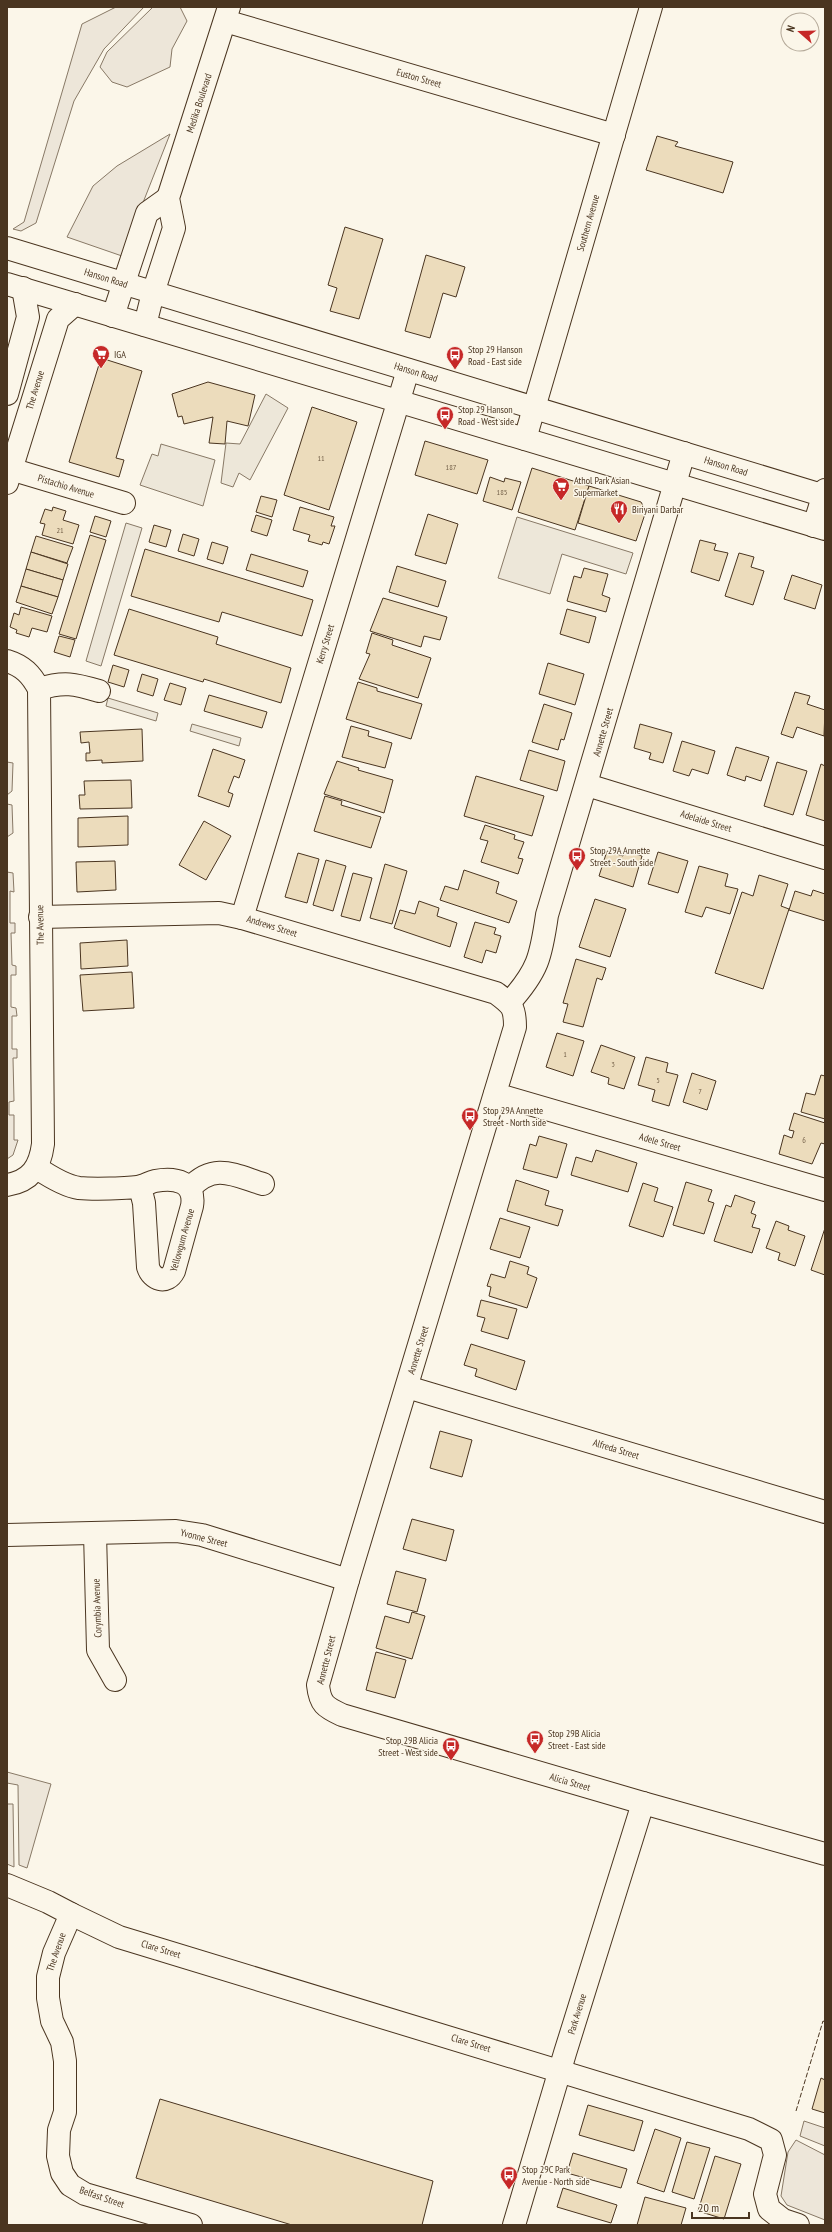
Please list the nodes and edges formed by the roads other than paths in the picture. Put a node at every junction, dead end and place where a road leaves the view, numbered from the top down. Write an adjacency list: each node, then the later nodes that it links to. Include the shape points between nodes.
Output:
1 (651, 7): 3 (street, Southern Avenue)
2 (227, 14): 3 (street, Euston Street); 4 (street, Medika Boulevard)
3 (614, 135): 15 (street, Southern Avenue)
4 (168, 198): 6 (street, via 147,213); 8 (street, Medika Boulevard, via 174,228)
5 (7, 248): 6 (street, Hanson Road)
6 (122, 283): 8 (street, Hanson Road); 10 (street)
7 (15, 286): 9 (street); 13 (street, via 29,312)
8 (153, 292): 11 (street, Medika Boulevard); 12 (street, Hanson Road)
9 (75, 304): 10 (street); 18 (street, The Avenue, via 58,319)
10 (113, 316): 11 (street)
11 (145, 325): 14 (street)
12 (408, 370): 14 (street, Kerry Street); 15 (street, Hanson Road)
13 (7, 394)
14 (398, 401): 16 (street); 29 (street, Kerry Street)
15 (534, 408): 16 (street, Southern Avenue); 17 (street, Hanson Road)
16 (525, 439): 19 (street)
17 (684, 453): 19 (street, Annette Street); 20 (street, Hanson Road)
18 (8, 473): 21 (street, Pistachio Avenue)
19 (674, 484): 22 (street); 26 (street, Annette Street)
20 (824, 494): 22 (street)
21 (124, 503)
22 (820, 528)
23 (7, 661): 24 (street, via 20,665)
24 (39, 689): 25 (street, via 57,683 74,683); 28 (street, The Avenue)
25 (99, 691)
26 (587, 785): 27 (street, Adelaide Street); 30 (street, Annette Street, via 547,916 542,947 535,968 530,979)
27 (825, 858)
28 (40, 917): 29 (street, Andrews Street, via 219,913); 32 (street, The Avenue, via 43,1144)
29 (242, 918): 30 (street, Andrews Street)
30 (503, 998): 31 (street, Annette Street, via 515,1011 515,1027)
31 (495, 1094): 37 (street, Adele Street); 38 (street, Annette Street)
32 (37, 1168): 34 (street, via 24,1180); 35 (street, via 78,1188)
33 (263, 1184): 36 (street, via 216,1172 197,1180)
34 (7, 1185)
35 (140, 1187): 36 (street, via 155,1181 171,1180 181,1182); 36 (street, Yellowgum Avenue, via 144,1203 148,1267 156,1279 164,1280 174,1271 194,1196)
36 (190, 1188)
37 (825, 1190)
38 (407, 1387): 39 (street, Alfreda Street); 42 (street, Annette Street)
39 (825, 1512)
40 (95, 1533): 41 (street, Yvonne Street); 42 (street, Yvonne Street, via 176,1531 202,1535); 43 (street, Corymbia Avenue, via 98,1650)
41 (7, 1534)
42 (348, 1580): 44 (street, Annette Street, via 318,1685)
43 (115, 1680)
44 (320, 1699): 45 (street, Alicia Street, via 330,1709 342,1715)
45 (643, 1803): 46 (street, Alicia Street); 49 (street, Park Avenue)
46 (823, 1847)
47 (7, 1885): 48 (street)
48 (71, 1914): 49 (street, Clare Street, via 119,1937); 50 (street, The Avenue, via 54,1953 48,1977 52,2021 62,2042 65,2061 65,2112)
49 (560, 2070): 52 (street, Park Avenue); 53 (street, Clare Street, via 749,2129 771,2140 775,2155 765,2194 770,2209 783,2220)
50 (59, 2130): 51 (street, Belfast Street, via 58,2156 62,2173 70,2185 85,2194)
51 (191, 2225)
52 (514, 2225)
53 (798, 2225)

